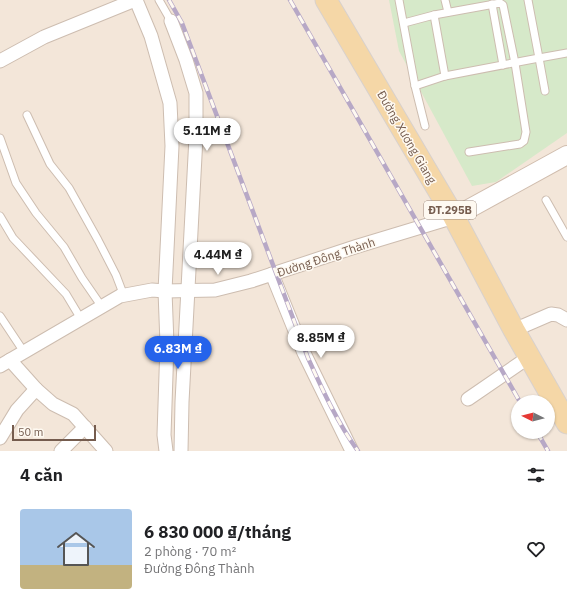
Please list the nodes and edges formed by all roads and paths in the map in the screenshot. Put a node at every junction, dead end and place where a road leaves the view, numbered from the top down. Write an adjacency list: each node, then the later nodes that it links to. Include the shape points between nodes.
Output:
1 (135, 0): 16 (street, via 44,37); 33 (street, via 151,36 170,103 172,146)
2 (158, 0): 12 (lane)
3 (326, 0): 29 (main road, Đường Xương Giang / ĐT.295B)
4 (399, 0): 13 (lane)
5 (446, 0): 10 (lane)
6 (472, 0): 9 (lane)
7 (528, 0): 15 (lane)
8 (492, 4): 9 (lane); 17 (lane, via 503,5); 18 (lane)
9 (474, 8): 10 (lane)
10 (448, 12): 11 (lane)
11 (434, 14): 13 (lane); 19 (lane)
12 (171, 21): 32 (street, via 196,93 196,137)
13 (404, 23): 20 (lane)
14 (567, 53): 15 (lane)
15 (539, 58): 17 (lane); 21 (lane)
16 (0, 61)
17 (515, 63): 18 (lane); 25 (lane, via 526,132 524,141 520,144)
18 (503, 65): 19 (lane)
19 (445, 76): 20 (lane)
20 (415, 86): 23 (lane)
21 (545, 90)
22 (27, 115): 34 (lane, via 50,164 69,188 98,240)
23 (425, 126)
24 (0, 138): 35 (lane, via 16,183 64,247)
25 (469, 152)
26 (567, 156): 29 (street)
27 (546, 200): 30 (lane)
28 (0, 216): 37 (lane, via 13,238 66,294)
29 (454, 217): 31 (street, Đường Đông Thành); 39 (main road, Đường Xương Giang / ĐT.295B)
30 (566, 233)
31 (272, 274): 32 (street, Đường Đông Thành, via 215,290); 54 (street, via 304,353)
32 (187, 290): 33 (street, Đường Đông Thành); 46 (street)
33 (164, 291): 34 (street, Đường Đông Thành, via 152,290); 45 (street, via 167,344)
34 (124, 296): 35 (street, Đường Đông Thành)
35 (102, 307): 37 (street, Đường Đông Thành)
36 (0, 316): 40 (lane)
37 (81, 319): 40 (street, Đường Đông Thành)
38 (567, 320): 39 (street, via 551,314)
39 (514, 330): 41 (main road, Đường Xương Giang / ĐT.295B)
40 (24, 352): 42 (street, Đường Đông Thành)
41 (529, 357): 44 (street); 47 (main road, Đường Xương Giang / ĐT.295B)
42 (5, 363): 43 (street)
43 (36, 389): 48 (street, via 53,404 73,414); 49 (street, via 17,410)
44 (468, 399)
45 (165, 402): 46 (street); 52 (street)
46 (182, 402): 53 (street)
47 (567, 423)
48 (84, 427): 50 (street); 51 (street)
49 (0, 438)
50 (61, 451)
51 (106, 451)
52 (166, 451)
53 (181, 451)
54 (352, 451)

